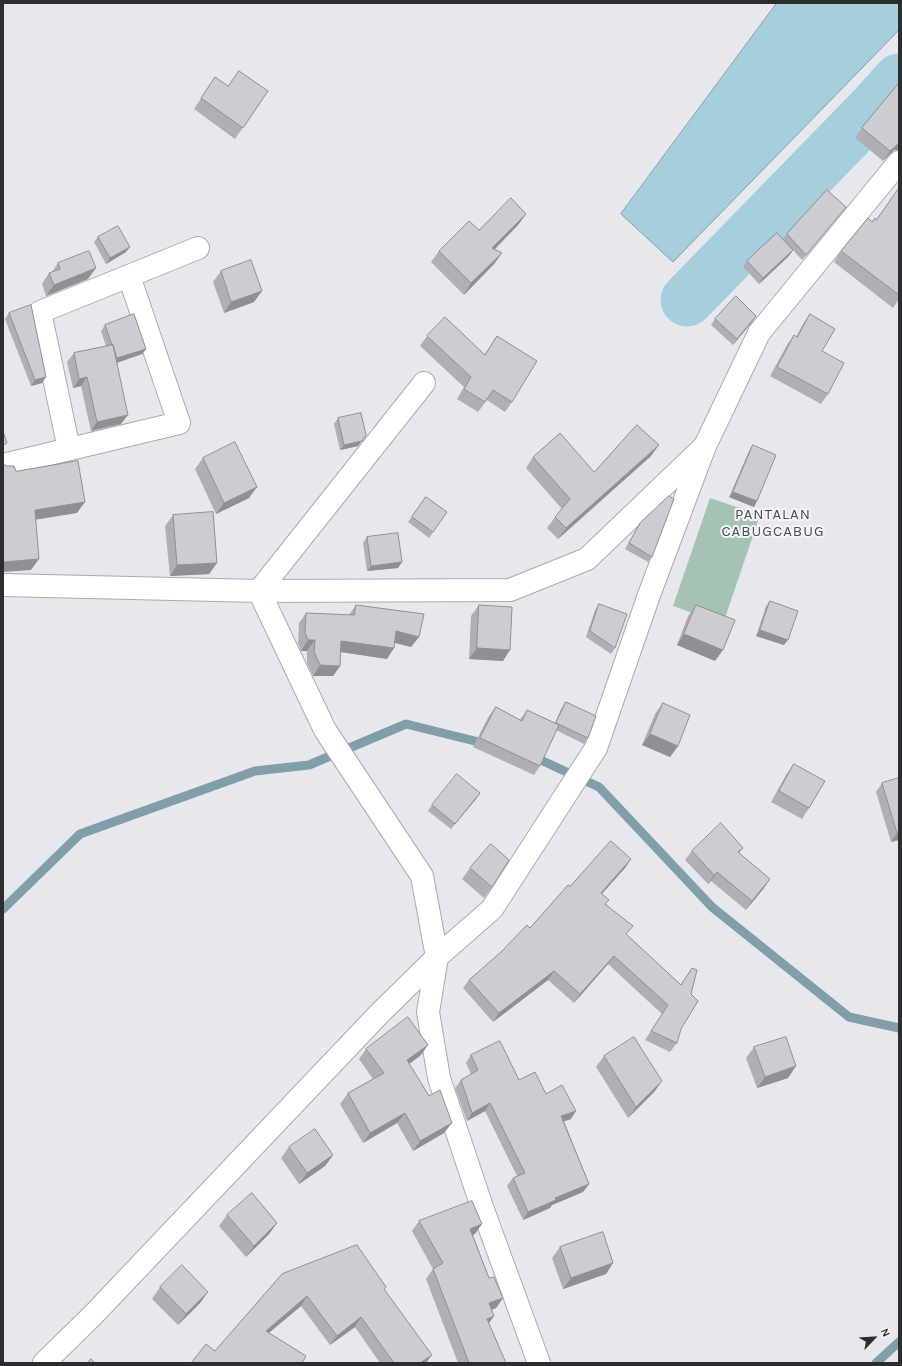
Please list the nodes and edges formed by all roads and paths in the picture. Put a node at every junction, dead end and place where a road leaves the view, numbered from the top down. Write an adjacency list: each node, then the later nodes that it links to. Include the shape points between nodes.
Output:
1 (899, 162): 5 (street, via 759,333)
2 (198, 248): 3 (street)
3 (129, 276): 6 (street, via 40,312); 6 (street, via 179,423)
4 (424, 383): 9 (street)
5 (705, 446): 9 (street, via 587,559 510,590); 10 (street, via 649,595 596,748 492,909)
6 (69, 449): 7 (street)
7 (3, 465)
8 (3, 585): 9 (street)
9 (259, 591): 10 (street, via 325,730 422,876)
10 (437, 957): 11 (street, via 379,1014); 12 (street, via 428,1012 439,1078 482,1207)
11 (44, 1363)
12 (539, 1363)

